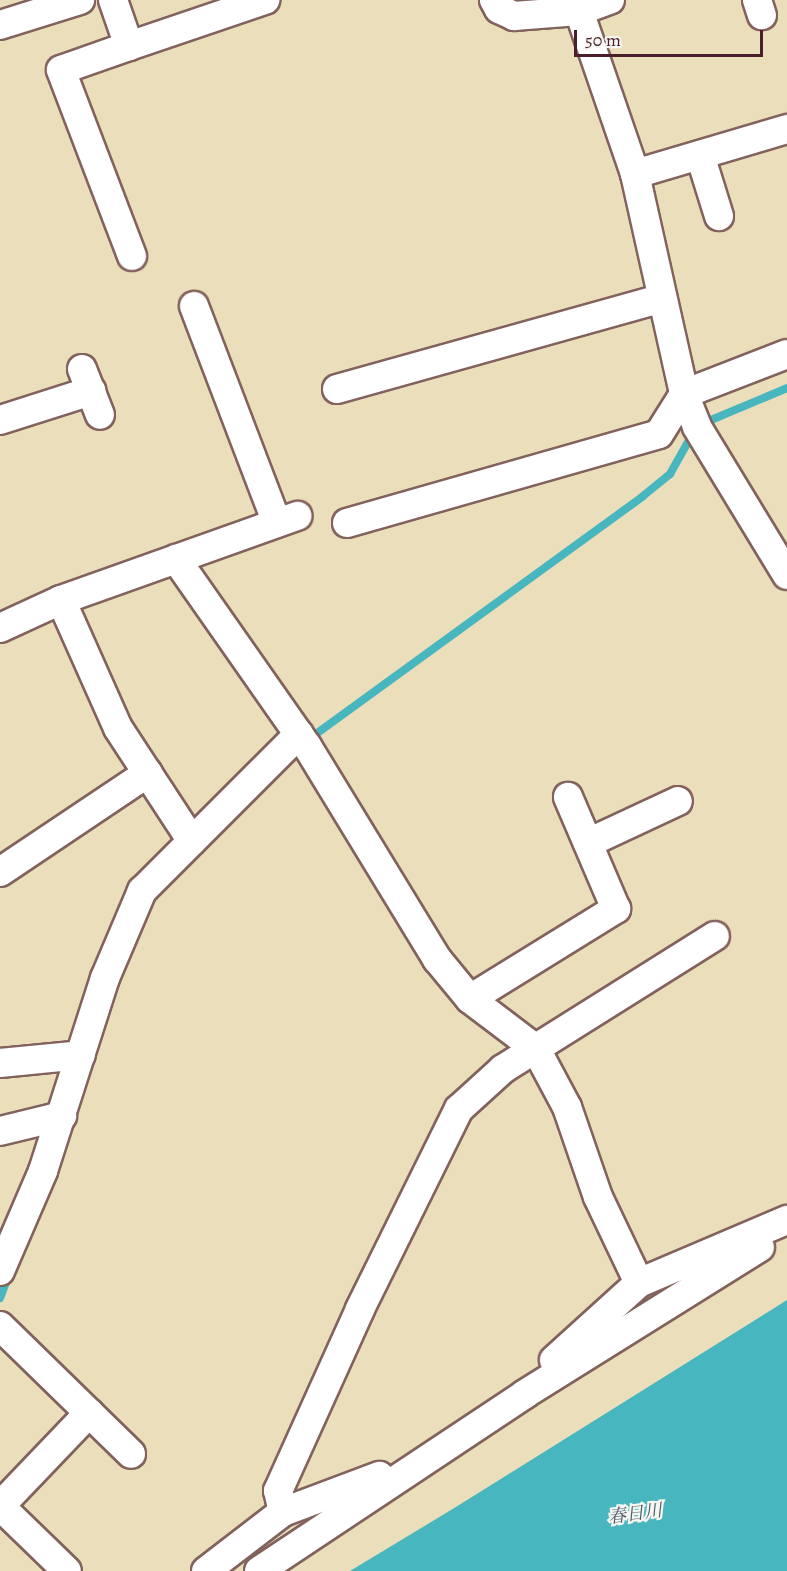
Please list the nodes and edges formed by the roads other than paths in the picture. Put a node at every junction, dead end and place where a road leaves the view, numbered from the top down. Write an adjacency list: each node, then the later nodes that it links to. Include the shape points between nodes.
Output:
1 (80, 0): 7 (street)
2 (113, 0): 8 (street)
3 (265, 0): 8 (street)
4 (494, 0): 6 (street, via 499,9 514,16)
5 (610, 0): 6 (street)
6 (579, 11): 11 (street)
7 (0, 25)
8 (129, 46): 13 (street, via 61,70)
9 (787, 129): 10 (street)
10 (700, 155): 11 (street); 12 (street)
11 (635, 174): 14 (street)
12 (719, 216)
13 (132, 256)
14 (662, 298): 17 (street); 19 (street)
15 (194, 306): 22 (street, via 287,520)
16 (787, 354): 19 (street)
17 (337, 389)
18 (91, 391): 20 (street)
19 (684, 394): 21 (street, via 658,434); 23 (street, via 697,427)
20 (0, 420)
21 (347, 523)
22 (176, 559): 24 (street); 26 (street)
23 (787, 574)
24 (60, 600): 25 (street); 27 (street, via 118,729)
25 (1, 624)
26 (299, 734): 30 (street); 34 (street, via 437,959)
27 (148, 773): 30 (street); 32 (street)
28 (568, 797): 31 (street)
29 (678, 801): 31 (street)
30 (192, 841): 36 (street, via 142,891 105,978)
31 (588, 843): 34 (street, via 616,909)
32 (0, 872)
33 (715, 936): 35 (street)
34 (470, 999): 35 (street)
35 (536, 1049): 44 (street, via 567,1107 598,1197); 51 (street, via 478,1088 444,1134 278,1491)
36 (81, 1055): 37 (street); 38 (street)
37 (0, 1063)
38 (62, 1116): 39 (street); 41 (street)
39 (0, 1131)
40 (787, 1221): 44 (street)
41 (10, 1227): 43 (street)
42 (787, 1230): 46 (street)
43 (0, 1270)
44 (639, 1283): 46 (street, via 532,1379)
45 (0, 1326): 47 (street)
46 (525, 1394): 49 (street)
47 (89, 1413): 48 (street); 50 (street)
48 (131, 1454)
49 (424, 1460): 51 (street); 54 (street)
50 (0, 1506): 52 (street)
51 (283, 1512): 53 (street)
52 (67, 1571)
53 (206, 1571)
54 (259, 1571)

